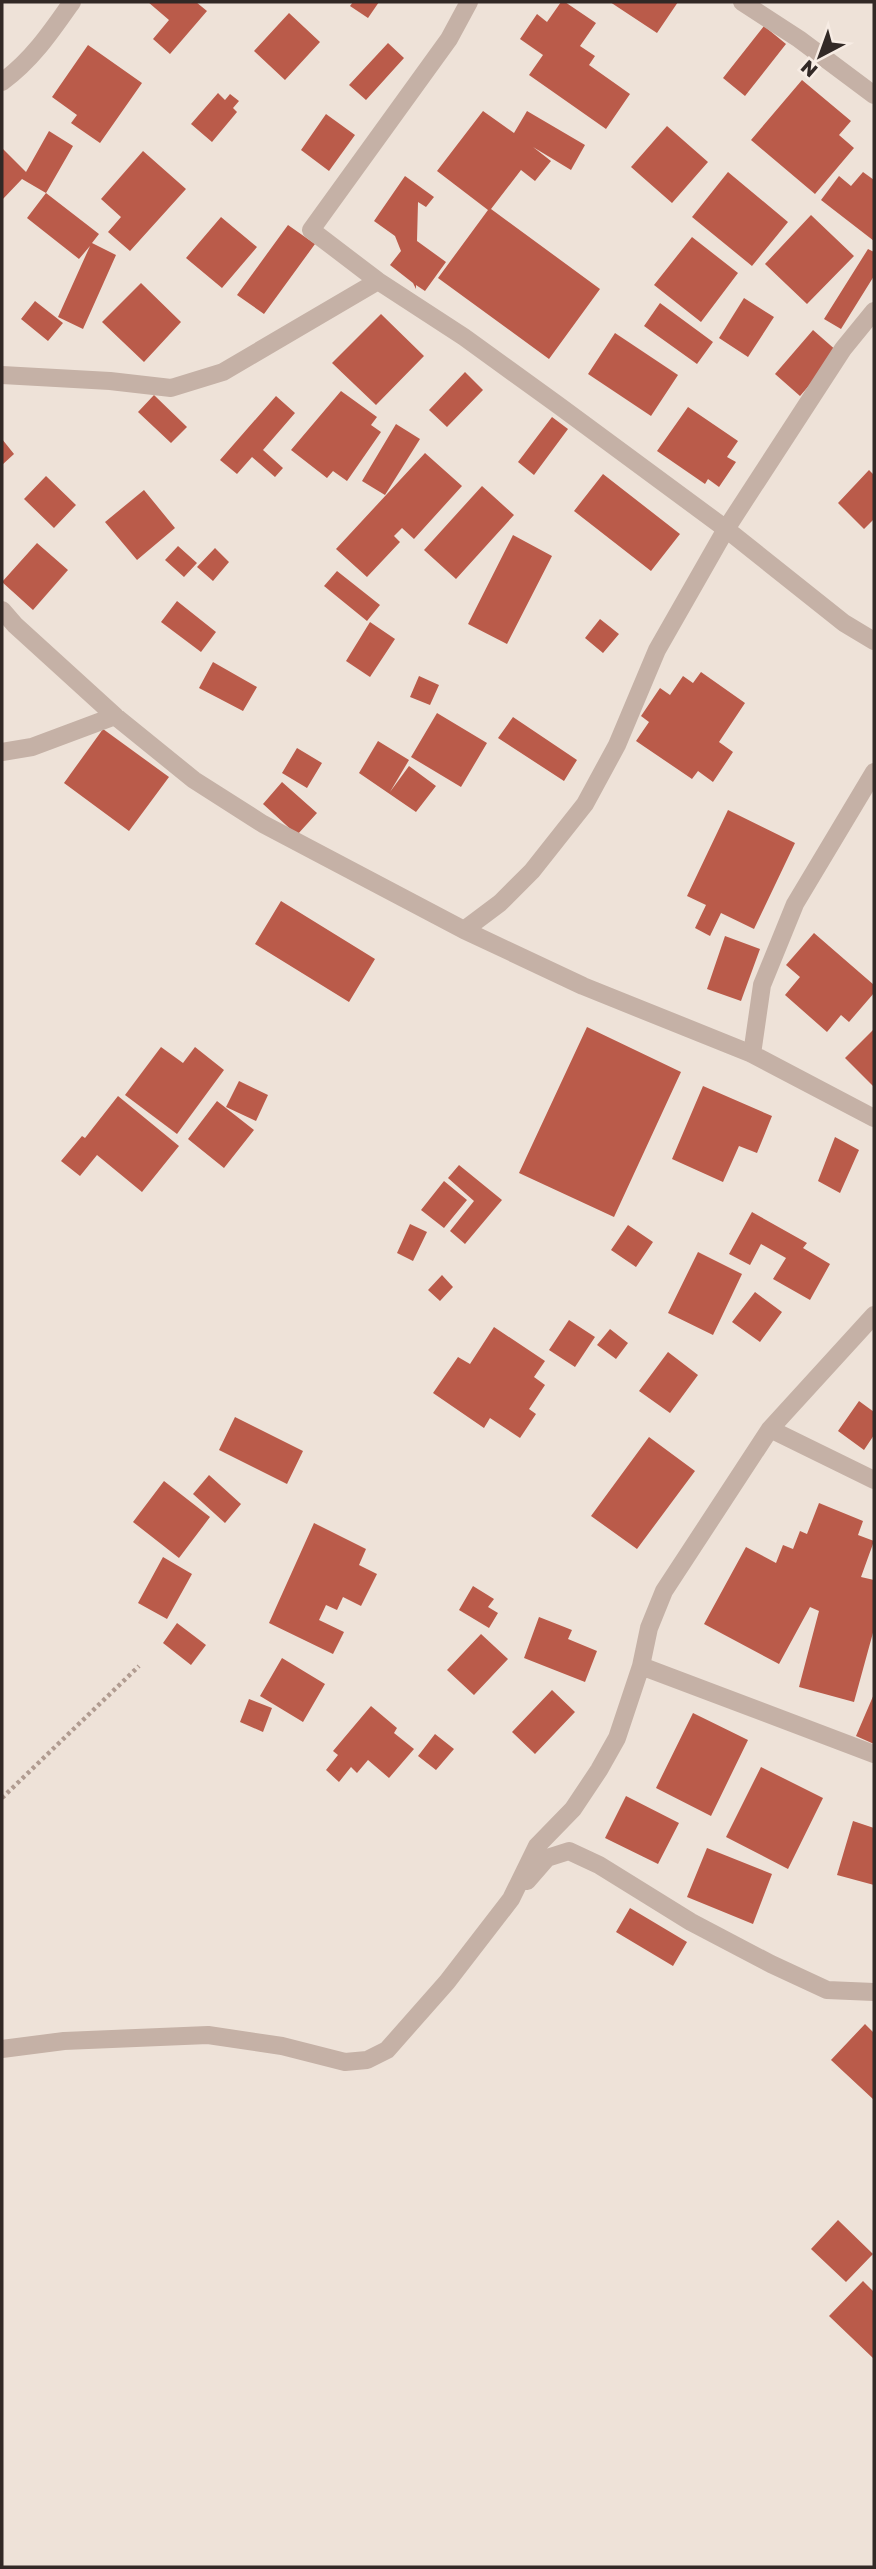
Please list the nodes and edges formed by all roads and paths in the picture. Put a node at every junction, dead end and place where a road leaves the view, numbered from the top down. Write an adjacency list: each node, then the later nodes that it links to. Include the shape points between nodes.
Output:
1 (72, 2): 4 (street, via 42,45)
2 (469, 2): 6 (street, via 449,39 311,230)
3 (742, 2): 5 (street)
4 (2, 82)
5 (874, 95)
6 (378, 281): 8 (street, via 223,372 171,388); 9 (street, via 464,337)
7 (874, 311): 9 (street, via 843,349)
8 (2, 375)
9 (726, 528): 11 (street, via 844,623); 15 (street, via 657,650 617,745 585,804 532,871)
10 (2, 610): 12 (street)
11 (874, 641)
12 (115, 716): 13 (street, via 32,747); 15 (street, via 194,780 263,824)
13 (2, 752)
14 (874, 772): 16 (street, via 795,904 762,985)
15 (464, 930): 16 (street, via 583,986)
16 (752, 1054): 17 (street)
17 (874, 1118)
18 (874, 1315): 19 (street)
19 (770, 1429): 20 (street); 22 (street, via 664,1591)
20 (874, 1480)
21 (139, 1666): 24 (path)
22 (641, 1666): 23 (street); 25 (street, via 617,1738 573,1809 537,1846)
23 (874, 1754)
24 (2, 1798)
25 (511, 1899): 26 (street, via 547,1858 569,1851 691,1922 827,1990); 27 (street, via 405,2031 387,2050 368,2060 345,2062 282,2046 208,2035 64,2041)
26 (874, 1992)
27 (2, 2049)

